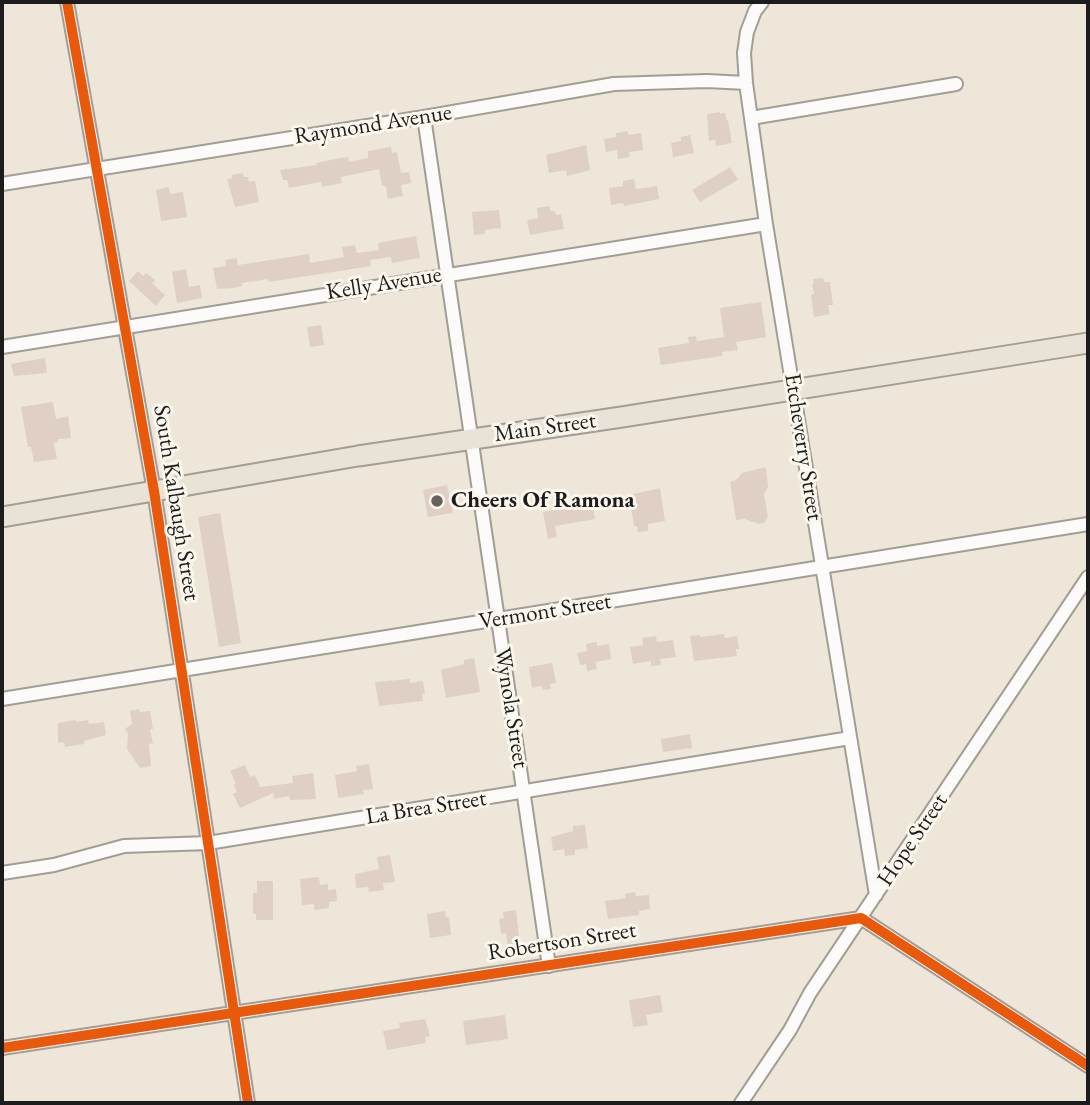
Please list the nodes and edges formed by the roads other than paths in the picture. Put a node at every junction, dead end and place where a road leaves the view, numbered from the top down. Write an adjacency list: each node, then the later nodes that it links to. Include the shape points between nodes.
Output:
1 (67, 2): 7 (street, South Kalbaugh Street)
2 (762, 2): 3 (street, Etcheverry Street, via 747,32)
3 (746, 83): 5 (street, Raymond Avenue, via 614,84); 6 (street, Etcheverry Street)
4 (956, 84): 6 (street)
5 (424, 117): 7 (street, Raymond Avenue); 10 (street, Wynola Street)
6 (751, 118): 9 (street, Etcheverry Street)
7 (96, 169): 8 (street, Raymond Avenue); 11 (street, South Kalbaugh Street)
8 (2, 184)
9 (766, 224): 10 (street, Kelly Avenue); 14 (street, Etcheverry Street)
10 (446, 274): 11 (street, Kelly Avenue); 15 (street, Wynola Street)
11 (125, 327): 13 (street, Kelly Avenue); 16 (street, South Kalbaugh Street)
12 (1088, 343): 14 (main road, Main Street)
13 (2, 347)
14 (795, 389): 15 (main road, Main Street); 19 (street, Etcheverry Street)
15 (471, 438): 16 (main road, Main Street); 21 (street, Wynola Street)
16 (155, 491): 17 (main road, Main Street); 22 (street, South Kalbaugh Street)
17 (2, 517)
18 (1088, 524): 19 (street, Vermont Street)
19 (822, 568): 21 (street, Vermont Street); 24 (street, Etcheverry Street)
20 (1088, 577): 28 (street, Hope Street)
21 (498, 620): 22 (street, Vermont Street); 25 (street, Wynola Street)
22 (182, 671): 23 (street, Vermont Street); 26 (street, South Kalbaugh Street)
23 (2, 699)
24 (850, 738): 25 (street, La Brea Street); 28 (street, Etcheverry Street)
25 (524, 792): 26 (street, La Brea Street); 30 (street, Wynola Street)
26 (208, 843): 27 (street, La Brea Street, via 124,846); 31 (street, South Kalbaugh Street)
27 (2, 873)
28 (876, 895): 29 (street, Hope Street)
29 (861, 918): 30 (street, Robertson Street); 33 (street); 35 (street, Hope Street)
30 (549, 966): 31 (street, Robertson Street)
31 (234, 1013): 32 (street, Robertson Street); 34 (street, South Kalbaugh Street)
32 (2, 1048)
33 (1088, 1066)
34 (248, 1103)
35 (741, 1103)

